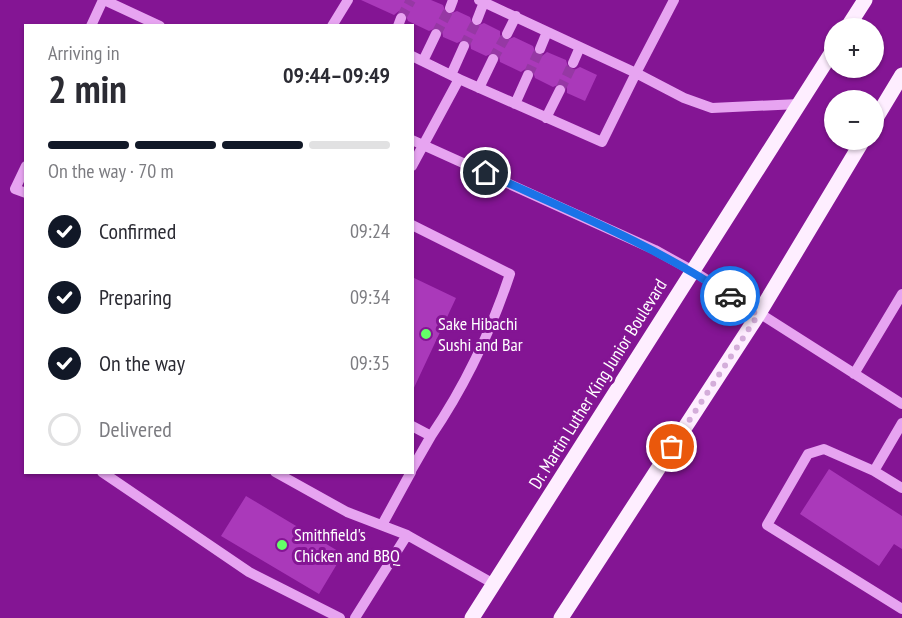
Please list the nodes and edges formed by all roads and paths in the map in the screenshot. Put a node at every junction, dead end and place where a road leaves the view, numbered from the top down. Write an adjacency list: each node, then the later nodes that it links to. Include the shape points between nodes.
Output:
1 (104, 0): 10 (street); 11 (street)
2 (348, 0): 9 (street)
3 (674, 0): 22 (street)
4 (865, 0): 7 (main road)
5 (482, 1): 6 (street); 8 (street)
6 (516, 16): 12 (street); 14 (street)
7 (853, 18)
8 (477, 20)
9 (335, 23)
10 (92, 24)
11 (156, 24)
12 (548, 32): 16 (street); 17 (street)
13 (436, 34): 18 (street)
14 (507, 34)
15 (464, 46): 25 (street)
16 (580, 47): 20 (street); 22 (street)
17 (540, 49)
18 (418, 59): 25 (street)
19 (493, 59): 26 (street)
20 (573, 63)
21 (824, 65): 29 (main road, Dr. Martin Luther King Junior Boulevard)
22 (636, 73): 29 (street, via 712,108); 31 (street, via 602,142)
23 (528, 75): 28 (street)
24 (902, 75): 30 (main road)
25 (455, 77): 26 (street); 32 (street)
26 (479, 88): 28 (street)
27 (560, 90): 31 (street)
28 (515, 104): 31 (street)
29 (799, 104): 37 (main road, Dr. Martin Luther King Junior Boulevard)
30 (884, 105)
31 (546, 118)
32 (417, 142): 37 (street)
33 (857, 150): 39 (main road)
34 (24, 170): 35 (street, via 15,189)
35 (24, 192)
36 (414, 226): 44 (street, via 510,274 492,325 459,392)
37 (693, 271): 39 (street); 53 (main road, Dr. Martin Luther King Junior Boulevard)
38 (902, 294): 40 (street)
39 (758, 315): 40 (street); 58 (main road)
40 (854, 374): 41 (street)
41 (902, 404)
42 (902, 423): 46 (street)
43 (414, 427): 44 (street)
44 (430, 436): 45 (street)
45 (414, 467)
46 (873, 471): 50 (street); 54 (street, via 824,449 808,454 766,525)
47 (105, 474): 55 (street, via 249,572)
48 (279, 474): 51 (street, via 346,512)
49 (410, 474): 51 (street)
50 (902, 488)
51 (382, 525): 52 (street)
52 (407, 535): 53 (street); 56 (street)
53 (494, 584): 57 (main road, Dr. Martin Luther King Junior Boulevard)
54 (902, 609)
55 (340, 618)
56 (356, 618)
57 (472, 618)
58 (561, 618)

